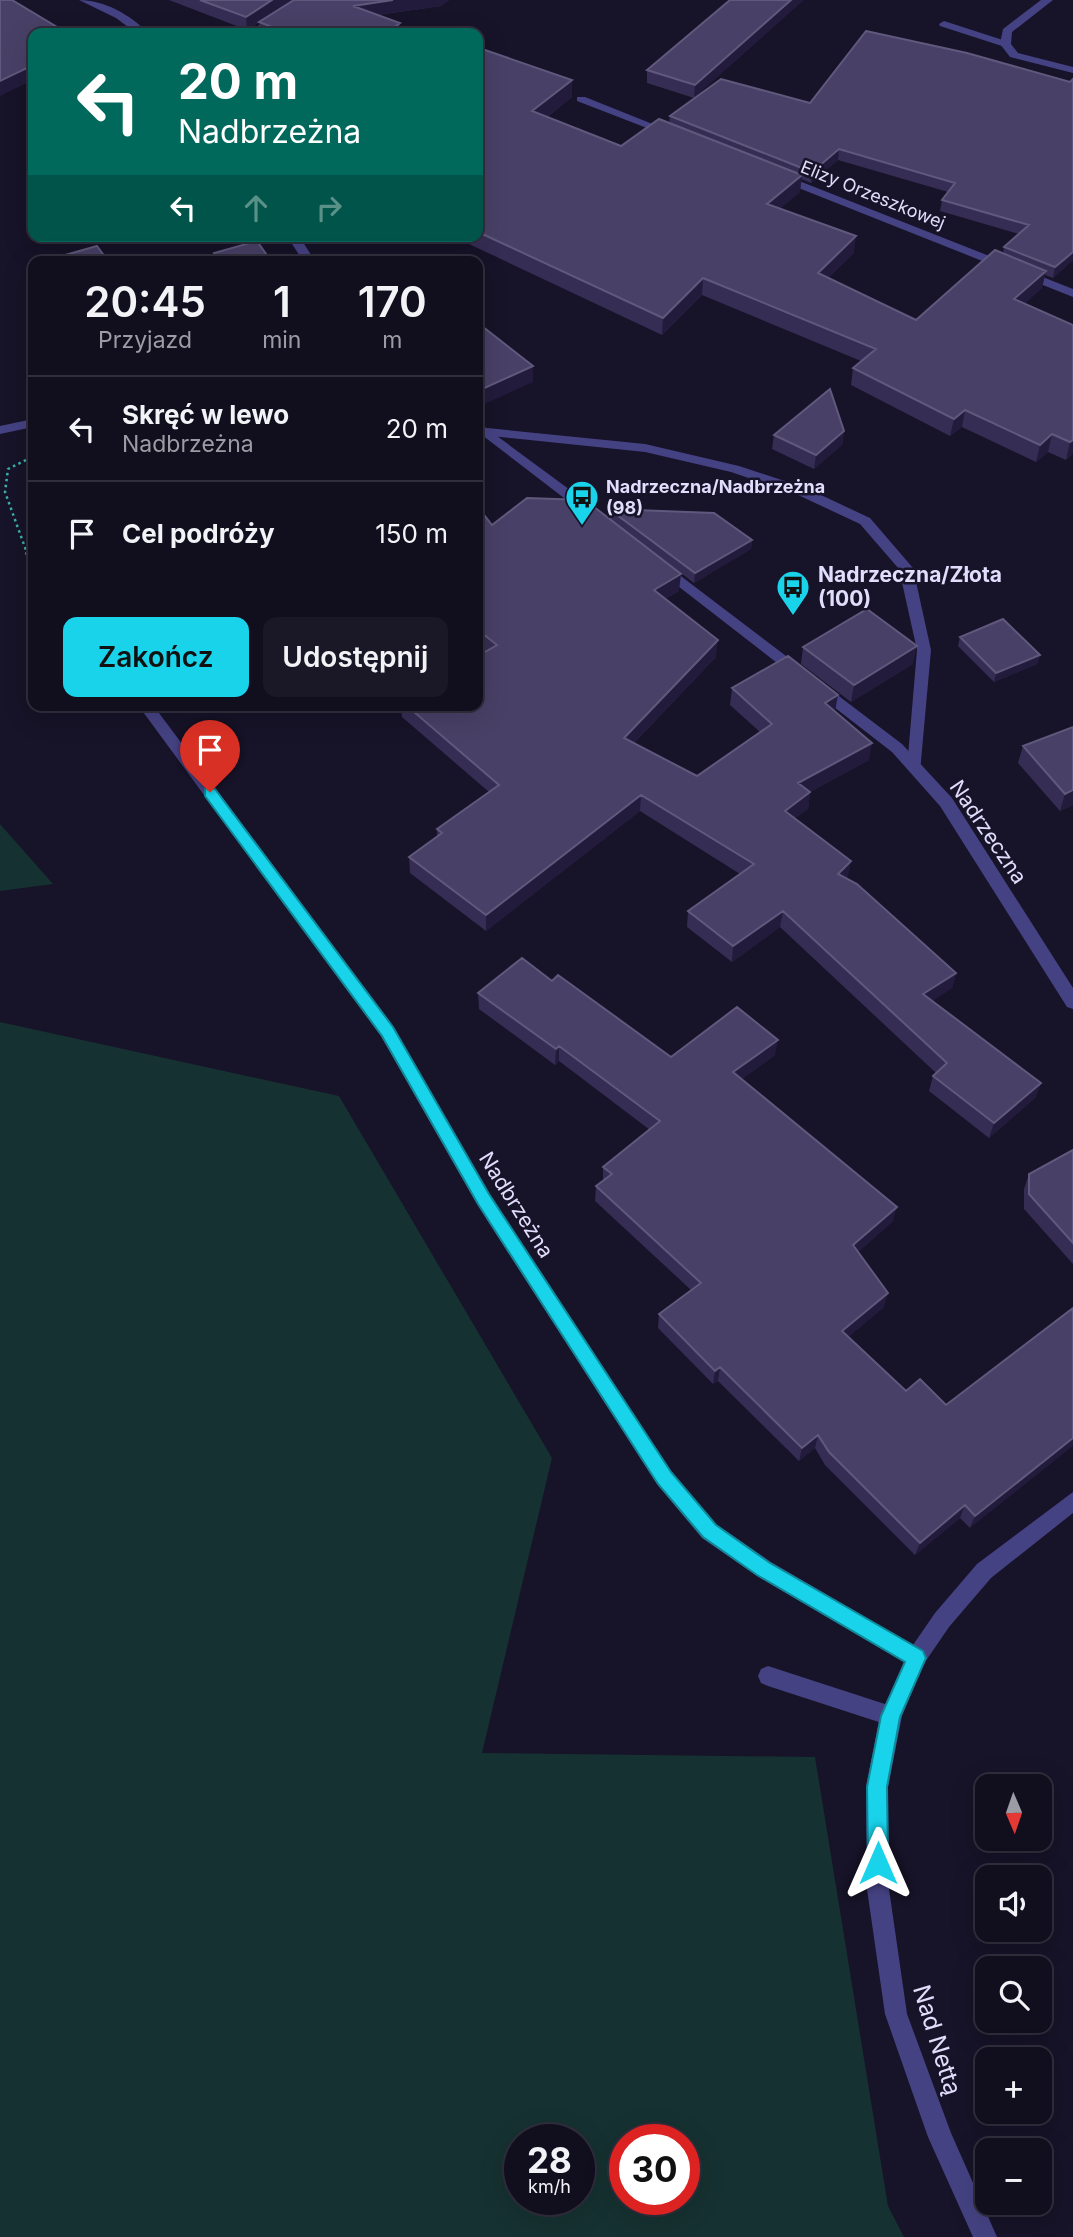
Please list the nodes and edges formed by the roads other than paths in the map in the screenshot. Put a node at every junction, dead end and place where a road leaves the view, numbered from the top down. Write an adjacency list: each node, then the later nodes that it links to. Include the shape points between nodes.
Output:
1 (84, 0): 5 (street)
2 (305, 0): 6 (street)
3 (1048, 0): 7 (street, via 1007,31)
4 (944, 24): 7 (street)
5 (136, 28)
6 (260, 28)
7 (1005, 44): 8 (street, via 1014,55)
8 (1073, 70)
9 (581, 99): 10 (street)
10 (685, 140)
11 (762, 170): 12 (street, Elizy Orzeszkowej)
12 (1073, 293)
13 (28, 424): 15 (street)
14 (483, 429): 20 (street, via 645,448 734,469 801,491 865,521 906,568 924,650)
15 (0, 430)
16 (483, 430): 17 (street)
17 (606, 523)
18 (649, 556): 20 (street, Nadrzeczna, via 832,696)
19 (149, 711): 23 (street, Nadbrzeżna, via 387,1031 484,1199 664,1478 709,1531 764,1569)
20 (915, 768): 21 (street, Nadrzeczna, via 946,802)
21 (1073, 1002)
22 (1073, 1501): 23 (street, Nad Nettą, via 984,1571)
23 (916, 1658): 25 (street, Nad Nettą)
24 (768, 1676): 25 (street)
25 (891, 1716): 26 (street, Nad Nettą, via 877,1787 878,1889 896,2014 940,2137)
26 (985, 2237)

